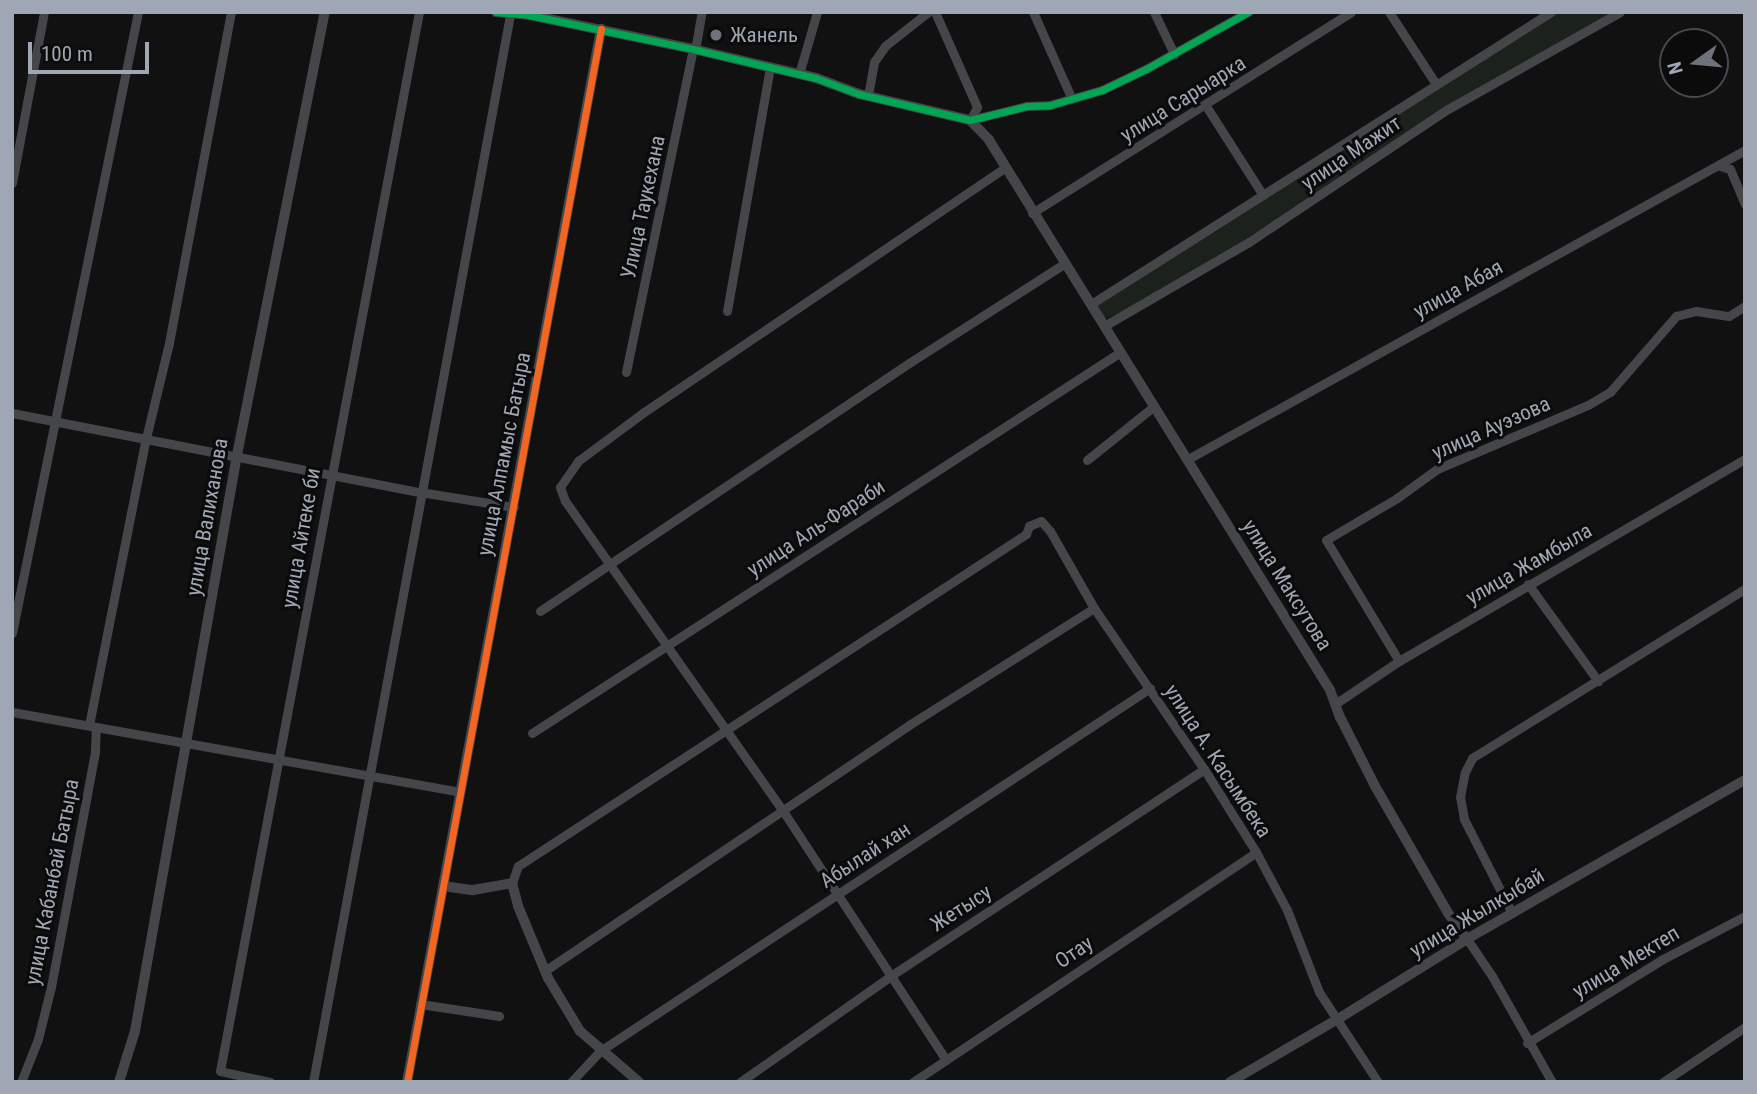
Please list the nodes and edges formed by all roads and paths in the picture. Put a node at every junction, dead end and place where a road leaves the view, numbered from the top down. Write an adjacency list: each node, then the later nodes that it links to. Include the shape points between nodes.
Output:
1 (44, 12): 33 (street)
2 (138, 12): 46 (street)
3 (231, 12): 47 (street, улица Кабанбай Батыра, via 169,343)
4 (325, 12): 48 (street, улица Валиханова)
5 (419, 12): 52 (street, улица Айтеке би)
6 (496, 12): 18 (street)
7 (702, 12): 21 (street, Улица Таукехана)
8 (817, 12): 24 (street)
9 (928, 12): 26 (street, via 885,46 874,62)
10 (936, 12): 29 (street, via 977,107)
11 (1033, 12): 27 (street)
12 (1154, 12): 22 (street)
13 (1248, 12): 22 (street)
14 (1351, 12): 28 (street, улица Сарыарка)
15 (1389, 12): 25 (street)
16 (1551, 12): 25 (street)
17 (1620, 12): 41 (street, улица Мажит, via 1448,109 1249,242)
18 (510, 15): 19 (street); 53 (street)
19 (559, 16): 20 (street)
20 (601, 29): 21 (street); 54 (street, улица Алпамыс Батыра)
21 (694, 49): 23 (street); 43 (street, Улица Таукехана)
22 (1174, 54): 27 (street, via 1102,90)
23 (770, 67): 24 (street); 40 (street)
24 (799, 74): 26 (street)
25 (1436, 83): 34 (street)
26 (869, 96): 29 (street)
27 (1072, 99): 29 (street)
28 (1206, 106): 34 (street); 36 (street, улица Сарыарка)
29 (970, 120): 32 (street, улица Максутова, via 989,139)
30 (1745, 150): 31 (street, улица Абая)
31 (1720, 166): 35 (street, via 1730,169); 49 (street, улица Абая)
32 (1004, 168): 36 (street, улица Максутова); 55 (street, via 578,461 560,486 565,501)
33 (12, 183)
34 (1263, 195): 38 (street)
35 (1745, 204)
36 (1032, 213): 37 (street, улица Максутова)
37 (1064, 264): 38 (street, улица Максутова); 55 (street)
38 (1091, 304): 41 (street, улица Максутова)
39 (1745, 306): 62 (street, улица Ауэзова, via 1730,316 1696,310 1676,316 1610,392 1437,470 1326,540)
40 (727, 311)
41 (1104, 326): 42 (street, улица Максутова)
42 (1119, 352): 44 (street, улица Максутова); 61 (street, улица Аль-Фараби)
43 (626, 372)
44 (1153, 407): 49 (street, улица Максутова); 51 (street)
45 (12, 413): 46 (street)
46 (55, 422): 47 (street); 60 (street)
47 (146, 438): 48 (street); 67 (street, улица Кабанбай Батыра)
48 (237, 455): 52 (street); 70 (street, улица Валиханова)
49 (1188, 458): 65 (street, улица Максутова)
50 (1745, 459): 56 (street, улица Жамбыла)
51 (1087, 460)
52 (331, 472): 53 (street); 71 (street, улица Айтеке би)
53 (420, 492): 54 (street); 73 (street)
54 (514, 506): 75 (street, улица Алпамыс Батыра)
55 (610, 563): 59 (street); 61 (street)
56 (1528, 584): 62 (street, улица Жамбыла); 63 (street)
57 (1745, 589): 63 (street)
58 (1094, 608): 64 (street, улица А. Касымбека); 68 (street, улица А. Касымбека, via 1041,521); 76 (street)
59 (540, 611)
60 (12, 632)
61 (668, 645): 68 (street); 69 (street, улица Аль-Фараби)
62 (1399, 661): 65 (street, улица Жамбыла)
63 (1598, 681): 81 (street, via 1472,758 1465,772 1460,797 1464,819)
64 (1150, 688): 72 (street, улица А. Касымбека); 80 (street, Абылай хан)
65 (1335, 704): 83 (street, улица Максутова, via 1375,786)
66 (12, 712): 67 (street)
67 (92, 726): 70 (street); 93 (street, улица Кабанбай Батыра, via 95,751 51,987)
68 (727, 729): 76 (street); 78 (street, via 518,866)
69 (532, 733)
70 (186, 744): 71 (street); 94 (street, улица Валиханова, via 135,1031)
71 (279, 760): 73 (street); 95 (street, улица Айтеке би, via 220,1071)
72 (1204, 769): 77 (street, улица А. Касымбека); 85 (street, Жетысу)
73 (369, 777): 75 (street); 96 (street)
74 (1745, 780): 81 (street, улица Жылкыбай)
75 (459, 792): 79 (street, улица Алпамыс Батыра)
76 (783, 811): 80 (street); 84 (street)
77 (1256, 852): 88 (street, улица А. Касымбека, via 1287,911 1319,992); 92 (street, Отау)
78 (512, 883): 79 (street, via 473,890); 84 (street)
79 (443, 886): 86 (street, улица Алпамыс Батыра)
80 (838, 894): 85 (street); 91 (street, Абылай хан)
81 (1512, 913): 83 (street, улица Жылкыбай)
82 (1745, 916): 90 (street, улица Мектеп, via 1662,959)
83 (1466, 939): 88 (street, улица Жылкыбай); 90 (street, улица Максутова, via 1492,976)
84 (546, 970): 91 (street, via 580,1031)
85 (892, 975): 92 (street); 100 (street, Жетысу)
86 (421, 1004): 87 (street); 97 (street, улица Алпамыс Батыра)
87 (499, 1016)
88 (1338, 1019): 102 (street, улица Жылкыбай); 103 (street, улица А. Касымбека)
89 (1745, 1027): 105 (street)
90 (1527, 1043): 104 (street, улица Максутова)
91 (600, 1051): 98 (street, Абылай хан); 99 (street)
92 (946, 1060): 101 (street, Отау)
93 (21, 1082)
94 (119, 1082)
95 (270, 1082)
96 (313, 1082)
97 (407, 1082)
98 (571, 1082)
99 (639, 1082)
100 (740, 1082)
101 (913, 1082)
102 (1230, 1082)
103 (1378, 1082)
104 (1552, 1082)
105 (1663, 1082)

